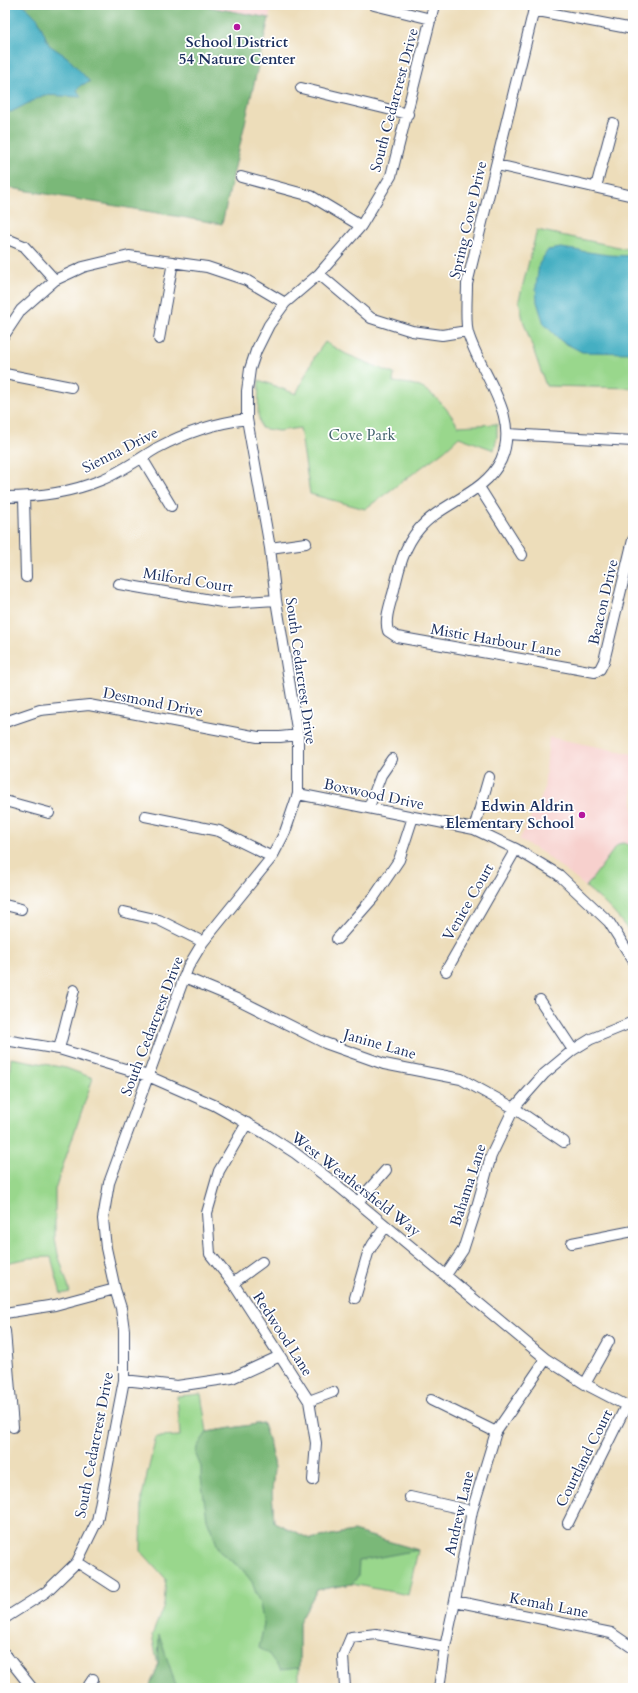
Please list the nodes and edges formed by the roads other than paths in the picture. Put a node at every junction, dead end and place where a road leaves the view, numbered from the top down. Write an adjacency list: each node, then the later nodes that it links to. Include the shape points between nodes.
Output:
1 (374, 5): 4 (street)
2 (434, 5): 4 (street, South Cedarcrest Drive)
3 (534, 8): 5 (street); 9 (street, Spring Cove Drive)
4 (431, 18): 7 (street, South Cedarcrest Drive)
5 (633, 29)
6 (301, 88): 7 (street)
7 (408, 114): 13 (street, South Cedarcrest Drive, via 391,176)
8 (613, 123): 11 (street)
9 (497, 165): 11 (street); 19 (street, Spring Cove Drive, via 467,284)
10 (241, 177): 13 (street, via 311,196)
11 (596, 187): 12 (street)
12 (633, 196)
13 (361, 226): 16 (street, South Cedarcrest Drive)
14 (5, 238): 17 (street, via 24,246)
15 (173, 262): 17 (street, via 129,256 83,267); 18 (street, via 207,267 246,280); 21 (street)
16 (319, 274): 18 (street, South Cedarcrest Drive); 19 (street, via 371,318 412,331 442,335)
17 (55, 280): 20 (street, via 21,310)
18 (285, 303): 24 (street, South Cedarcrest Drive, via 269,325 250,369)
19 (468, 331): 25 (street, Spring Cove Drive, via 503,410)
20 (5, 334)
21 (159, 339)
22 (5, 374): 23 (street)
23 (71, 386)
24 (247, 419): 27 (street, Sienna Drive, via 194,431 170,441); 34 (street, South Cedarcrest Drive)
25 (507, 434): 26 (street); 28 (street, Spring Cove Drive, via 500,460 494,471)
26 (633, 440)
27 (142, 458): 30 (street, Sienna Drive, via 118,472 86,485); 31 (street)
28 (479, 487): 35 (street); 39 (street, Spring Cove Drive, via 429,519 412,538 400,564 387,621)
29 (5, 497): 30 (street, Sienna Drive)
30 (24, 497): 36 (street)
31 (171, 506)
32 (633, 540): 40 (street, Beacon Drive)
33 (306, 543): 34 (street)
34 (270, 548): 38 (street, South Cedarcrest Drive)
35 (522, 555)
36 (26, 577)
37 (119, 584): 38 (street, Milford Court, via 228,603)
38 (276, 600): 42 (street, South Cedarcrest Drive)
39 (388, 631): 40 (street, Mistic Harbour Lane, via 397,637 591,672)
40 (600, 670)
41 (5, 722): 42 (street, Desmond Drive, via 40,710 89,705 258,737)
42 (298, 735): 45 (street, South Cedarcrest Drive)
43 (392, 759): 47 (street, via 380,775)
44 (489, 777): 51 (street)
45 (298, 794): 47 (street, Boxwood Drive); 53 (street, South Cedarcrest Drive, via 285,832)
46 (5, 801): 48 (street)
47 (369, 807): 50 (street, Boxwood Drive)
48 (49, 813)
49 (145, 816): 53 (street, via 219,832)
50 (413, 817): 51 (street, Boxwood Drive); 57 (street, via 399,860 374,897)
51 (474, 829): 52 (street, Boxwood Drive)
52 (516, 848): 59 (street, Boxwood Drive, via 559,875 610,922); 60 (street, Venice Court)
53 (272, 857): 58 (street, South Cedarcrest Drive)
54 (5, 905): 55 (street)
55 (21, 909)
56 (124, 912): 58 (street, via 159,920)
57 (337, 939)
58 (203, 942): 61 (street, South Cedarcrest Drive)
59 (633, 960)
60 (446, 971)
61 (184, 977): 68 (street, South Cedarcrest Drive); 69 (street, Janine Lane, via 237,999 325,1043 384,1064 461,1079)
62 (74, 990): 66 (street)
63 (540, 1000): 67 (street)
64 (633, 1022): 67 (street, Bahama Lane, via 591,1039)
65 (5, 1040): 66 (street, West Weathersfield Way)
66 (59, 1049): 68 (street, West Weathersfield Way)
67 (573, 1050): 69 (street, Bahama Lane, via 544,1074)
68 (148, 1076): 70 (street, West Weathersfield Way, via 195,1096); 80 (street, South Cedarcrest Drive, via 109,1183 102,1219)
69 (514, 1108): 71 (street, Janine Lane); 78 (street, Bahama Lane, via 491,1156 463,1250)
70 (247, 1123): 73 (street, West Weathersfield Way, via 295,1153); 79 (street, Redwood Lane, via 219,1171 207,1213 210,1254)
71 (564, 1142)
72 (386, 1170): 73 (street)
73 (358, 1202): 74 (street, West Weathersfield Way)
74 (386, 1226): 78 (street, West Weathersfield Way); 81 (street, via 368,1253)
75 (633, 1232): 76 (street)
76 (572, 1243)
77 (262, 1262): 79 (street)
78 (446, 1275): 86 (street, West Weathersfield Way)
79 (233, 1283): 85 (street, Redwood Lane)
80 (114, 1289): 82 (street); 87 (street, South Cedarcrest Drive, via 121,1308 124,1330)
81 (355, 1298)
82 (5, 1313)
83 (5, 1332): 93 (street)
84 (609, 1341): 88 (street)
85 (280, 1356): 87 (street, via 232,1378 178,1386); 91 (street, Redwood Lane)
86 (546, 1360): 88 (street, West Weathersfield Way); 94 (street, Andrew Lane)
87 (124, 1380): 99 (street, South Cedarcrest Drive, via 96,1520)
88 (585, 1384): 92 (street, West Weathersfield Way)
89 (333, 1392): 91 (street)
90 (431, 1400): 94 (street)
91 (309, 1401): 95 (street, Redwood Lane, via 316,1443)
92 (630, 1408): 98 (street, Courtland Court)
93 (13, 1427)
94 (496, 1432): 97 (street, Andrew Lane)
95 (313, 1480)
96 (410, 1497): 97 (street)
97 (472, 1511): 101 (street, Andrew Lane)
98 (568, 1524)
99 (77, 1562): 100 (street); 102 (street, South Cedarcrest Drive, via 46,1592)
100 (114, 1586)
101 (455, 1602): 103 (street, Andrew Lane); 104 (street, Kemah Lane, via 611,1633)
102 (5, 1618)
103 (445, 1647): 109 (street, via 376,1634 350,1637 343,1656); 110 (street, Andrew Lane)
104 (633, 1648)
105 (5, 1654): 107 (street)
106 (93, 1679): 108 (street)
107 (32, 1688)
108 (87, 1688)
109 (345, 1688)
110 (438, 1688)

